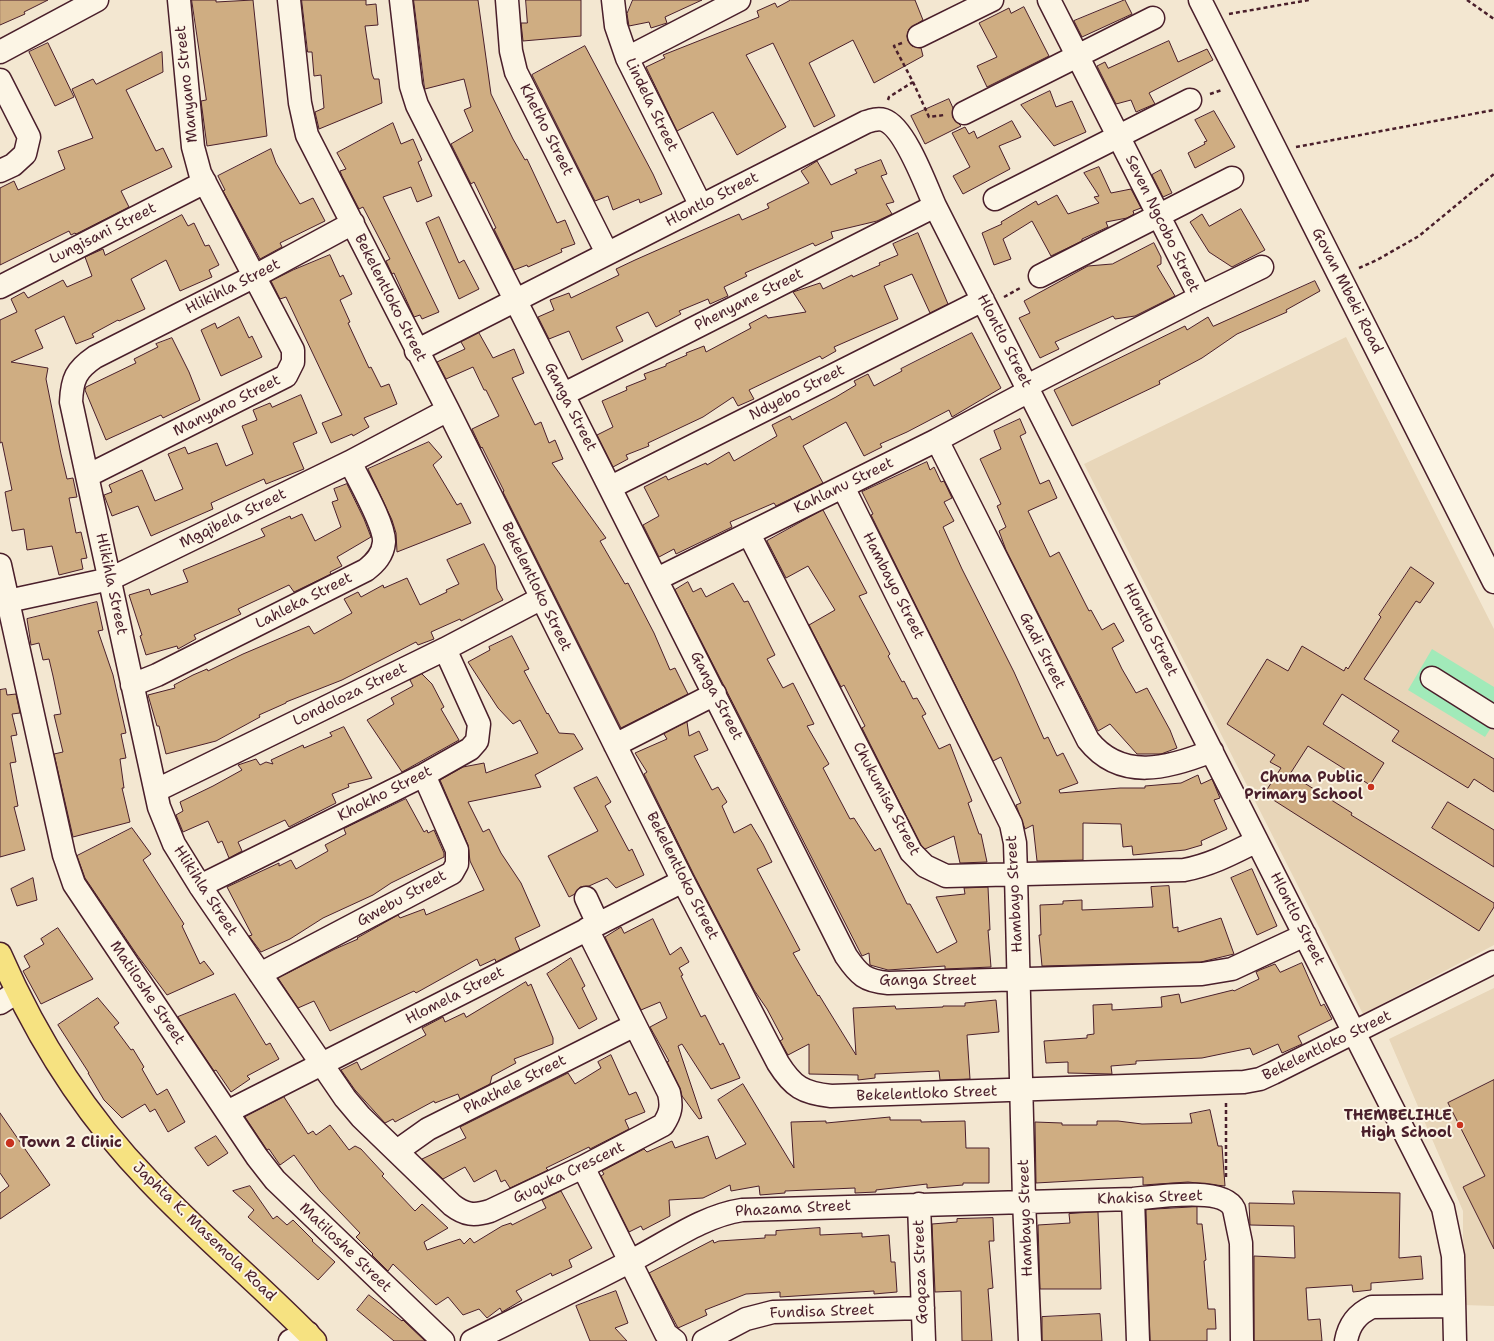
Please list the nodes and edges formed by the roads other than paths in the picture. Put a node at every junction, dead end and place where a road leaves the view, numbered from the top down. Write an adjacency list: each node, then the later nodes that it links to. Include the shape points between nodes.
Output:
1 (97, 0): 13 (street)
2 (179, 0): 22 (street, Manyano Street, via 193,147)
3 (289, 0): 27 (street, Bekelentloko Street, via 300,103 307,134)
4 (401, 0): 34 (street, Ganga Street, via 411,86 417,105)
5 (507, 0): 28 (street, Khetho Street, via 511,51 516,72)
6 (613, 0): 15 (street, Lindela Street, via 616,26)
7 (739, 0): 15 (street)
8 (992, 0): 12 (street)
9 (1049, 0): 14 (street, Seven Ngcobo Street)
10 (1204, 9): 49 (street, Govan Mbeki Road)
11 (1152, 18): 14 (street)
12 (919, 36)
13 (0, 52)
14 (1078, 56): 18 (street); 19 (street, Seven Ngcobo Street)
15 (627, 58): 24 (street, Lindela Street)
16 (0, 80): 20 (street, via 28,137 25,154 13,165)
17 (1190, 100): 19 (street)
18 (964, 113)
19 (1118, 135): 23 (street); 26 (street, Seven Ngcobo Street)
20 (0, 171)
21 (1232, 178): 26 (street)
22 (205, 182): 30 (street, Manyano Street); 32 (street, Lungisani Street)
23 (995, 199)
24 (701, 206): 25 (street, Hlontlo Street, via 874,119 884,120 893,125 902,136); 28 (street, Hlontlo Street)
25 (935, 206): 35 (street, Hlontlo Street); 38 (street, Phenyane Street)
26 (1158, 214): 31 (street); 33 (street, Seven Ngcobo Street)
27 (353, 223): 30 (street, Hlikihla Street); 36 (street, Bekelentloko Street)
28 (607, 253): 34 (street, Hlontlo Street)
29 (1262, 267): 33 (street)
30 (255, 276): 42 (street, Hlikihla Street, via 82,366 71,387 71,402); 42 (street, Manyano Street, via 293,350 293,362 286,376)
31 (1040, 276)
32 (0, 287)
33 (1200, 297): 37 (street, Seven Ngcobo Street)
34 (514, 300): 36 (street, Hlontlo Street); 38 (street, Ganga Street)
35 (984, 304): 37 (street, Hlontlo Street); 44 (street, Ndyebo Street)
36 (416, 351): 39 (street, Bekelentloko Street)
37 (1028, 389): 40 (street, Kahlanu Street); 58 (street, Hlontlo Street)
38 (564, 394): 44 (street, Ganga Street)
39 (448, 410): 41 (street, Mgqibela Street); 50 (street, Bekelentloko Street)
40 (937, 440): 43 (street, Kahlanu Street); 58 (street, Gadi Street, via 1051,668 1095,749 1109,760 1140,767 1164,767 1185,762)
41 (350, 462): 48 (street, Mgqibela Street); 54 (street, Lahleka Street, via 383,534 383,550 377,562 366,570 157,675)
42 (87, 476): 48 (street, Hlikihla Street)
43 (843, 486): 45 (street, Kahlanu Street); 62 (street, Hambayo Street, via 1004,808 1015,843)
44 (611, 487): 47 (street, Ganga Street)
45 (749, 534): 47 (street, Kahlanu Street); 62 (street, Chukumisa Street, via 911,852 924,866 946,876)
46 (0, 565): 51 (street, Matiloshe Street)
47 (657, 579): 55 (street, Ganga Street)
48 (110, 580): 51 (street, Mgqibela Street); 54 (street, Hlikihla Street)
49 (1494, 582)
50 (542, 598): 52 (street, Londoloza Street); 57 (street, Bekelentloko Street)
51 (8, 600): 77 (street, Matiloshe Street, via 69,873)
52 (445, 649): 59 (street, Khokho Street, via 479,724 479,734 470,749); 60 (street, Londoloza Street)
53 (1432, 678): 56 (street)
54 (132, 685): 60 (street, Hlikihla Street)
55 (714, 694): 57 (street); 71 (street, Ganga Street, via 846,956 862,977 874,982 888,983)
56 (1494, 717)
57 (615, 744): 63 (street, Bekelentloko Street)
58 (1212, 750): 61 (street, Hlontlo Street)
59 (424, 776): 64 (street, Khokho Street); 70 (street, Gwebu Street, via 457,850 457,864 452,873)
60 (157, 790): 64 (street, Hlikihla Street, via 171,837)
61 (1257, 841): 62 (street, Chukumisa Street, via 1219,860 1184,870); 67 (street, Hlontlo Street)
62 (1016, 875): 71 (street, Hambayo Street)
63 (683, 880): 66 (street, Hlomela Street); 76 (street, Bekelentloko Street, via 778,1063 795,1085 817,1095 831,1096)
64 (200, 886): 70 (street, Hlikihla Street)
65 (586, 898): 66 (street, Guquka Crescent)
66 (593, 926): 73 (street, Guquka Crescent); 75 (street, Hlomela Street)
67 (1305, 935): 71 (street, Ganga Street, via 1232,969 1220,972); 74 (street, Hlontlo Street)
68 (0, 954): 72 (main road, Japhta K. Masemola Road)
69 (1494, 962): 74 (street, Bekelentloko Street)
70 (260, 974): 75 (street, Hlikihla Street)
71 (1019, 979): 76 (street, Hambayo Street)
72 (9, 998): 86 (main road, Japhta K. Masemola Road, via 46,1045 77,1094 125,1155)
73 (636, 1025): 78 (street, Phathele Street, via 428,1129); 79 (street, Guquka Crescent, via 669,1093 672,1105 670,1114 663,1125)
74 (1355, 1033): 76 (street, Bekelentloko Street, via 1260,1079 1226,1084); 84 (street, Hlontlo Street, via 1443,1208 1453,1256)
75 (322, 1063): 77 (street, Hlomela Street); 78 (street, Guquka Crescent, via 353,1108)
76 (1022, 1091): 81 (street, Hambayo Street)
77 (227, 1112): 87 (street, Matiloshe Street, via 275,1180)
78 (397, 1151): 79 (street, Guquka Crescent, via 452,1205 469,1215 490,1211)
79 (583, 1167): 83 (street)
80 (1133, 1199): 81 (street, Khakisa Street); 93 (street); 94 (street, Khakisa Street, via 1196,1194 1215,1196 1232,1204 1241,1243)
81 (1024, 1200): 82 (street, Phazama Street); 92 (street, Hambayo Street)
82 (919, 1204): 83 (street, Phazama Street, via 727,1212 709,1219); 85 (street, Goqoza Street)
83 (630, 1262): 88 (street, Phazama Street); 89 (street, via 666,1334)
84 (1454, 1306): 95 (street, via 1372,1307 1360,1313 1352,1323); 96 (street, Hlontlo Street)
85 (923, 1308): 90 (street, Fundisa Street, via 773,1312 746,1319); 91 (street, Goqoza Street)
86 (304, 1338)
87 (443, 1341)
88 (472, 1341)
89 (675, 1341)
90 (704, 1341)
91 (924, 1341)
92 (1030, 1341)
93 (1138, 1341)
94 (1242, 1341)
95 (1346, 1341)
96 (1455, 1341)

